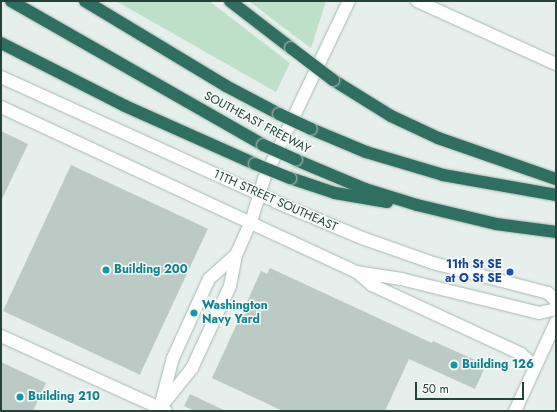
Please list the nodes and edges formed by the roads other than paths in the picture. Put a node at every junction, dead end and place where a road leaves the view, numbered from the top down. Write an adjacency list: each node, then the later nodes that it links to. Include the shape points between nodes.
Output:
1 (11, 1): 13 (highway, SOUTHEAST FREEWAY, bridge, via 263,144 366,189)
2 (85, 1): 12 (highway, SOUTHEAST FREEWAY, bridge, via 226,86 310,129 366,152 437,173 483,184)
3 (230, 1): 10 (highway, bridge, via 333,80 392,116 438,138)
4 (349, 1): 11 (main road, via 264,179)
5 (417, 1): 7 (main road)
6 (1, 43): 13 (highway, bridge, via 125,106 290,178 358,198)
7 (556, 64)
8 (1, 77): 11 (main road, 11TH STREET SOUTHEAST)
9 (1, 107): 14 (main road)
10 (556, 179)
11 (259, 195): 14 (main road); 18 (main road, 11TH STREET SOUTHEAST, via 403,254 548,293)
12 (556, 195)
13 (417, 205): 15 (highway, SOUTHEAST FREEWAY, via 496,224)
14 (251, 222): 16 (main road); 17 (main road)
15 (556, 232)
16 (236, 255): 23 (main road, via 230,286 192,368); 23 (main road, via 210,279 173,358)
17 (356, 272): 19 (main road, via 401,279 539,313); 22 (main road, via 372,285 521,354)
18 (556, 301)
19 (556, 309)
20 (556, 322): 22 (main road)
21 (1, 336): 23 (main road)
22 (535, 366): 24 (main road)
23 (162, 410)
24 (514, 411)

